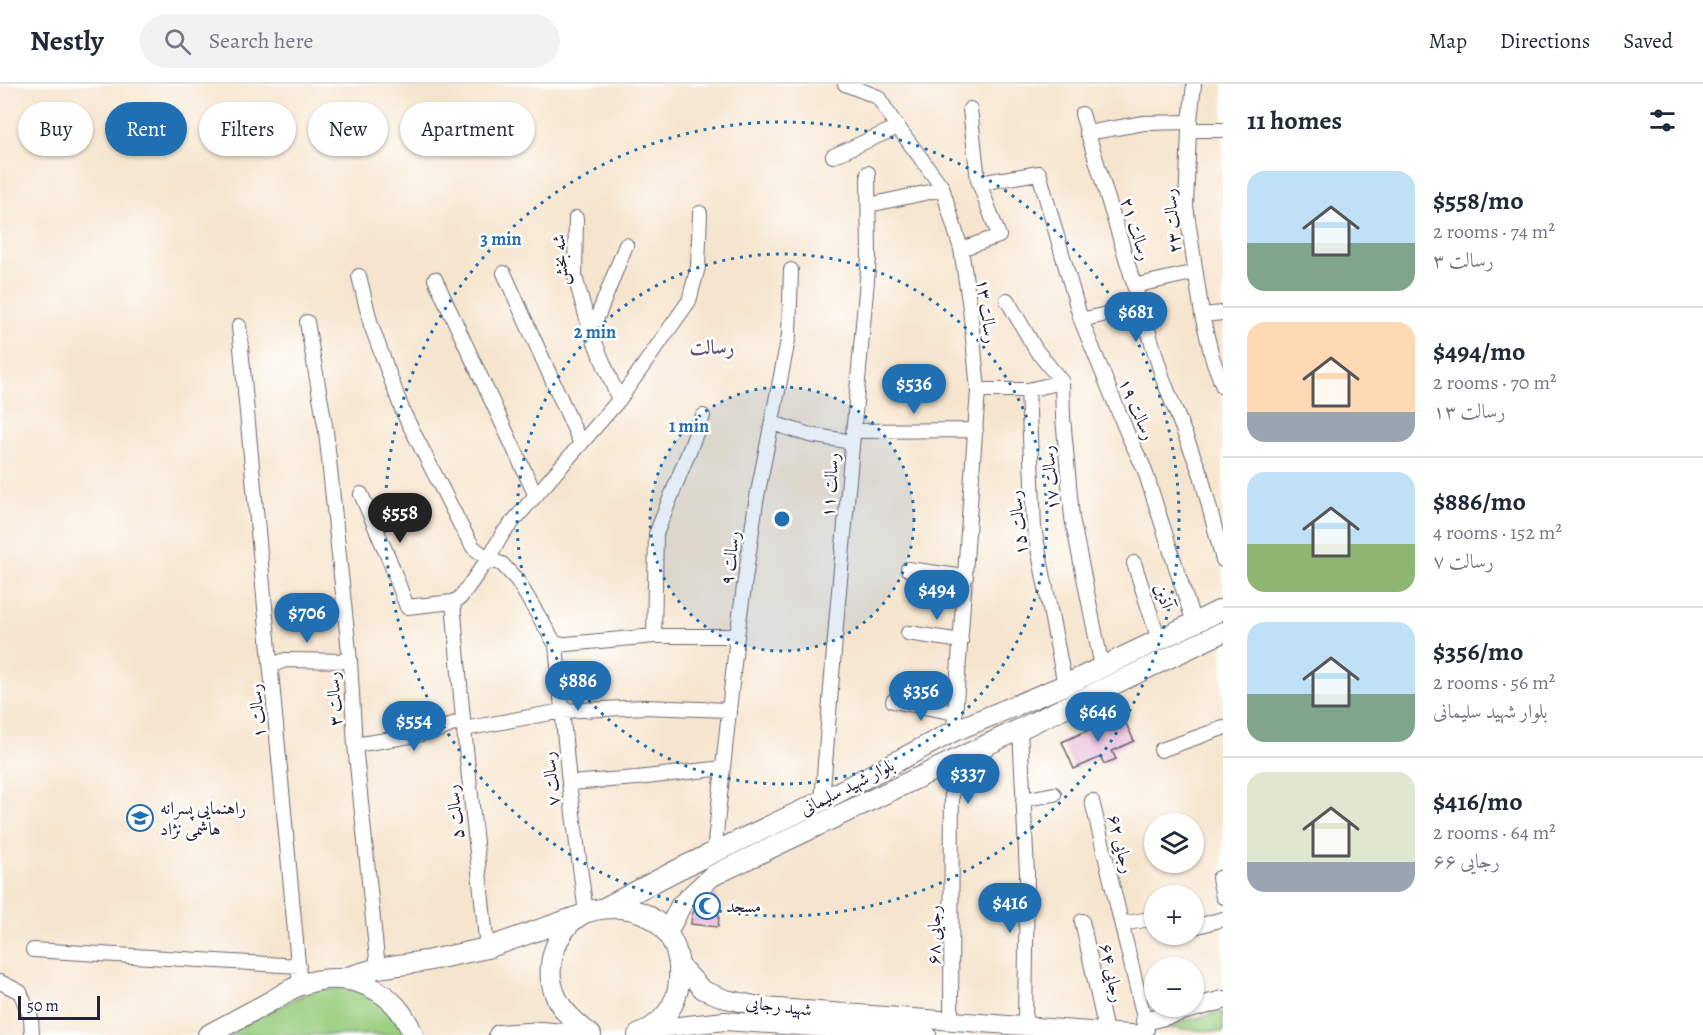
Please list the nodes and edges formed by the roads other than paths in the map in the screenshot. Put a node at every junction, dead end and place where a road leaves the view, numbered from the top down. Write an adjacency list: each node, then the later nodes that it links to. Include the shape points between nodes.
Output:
1 (845, 84): 6 (street, رسالت ۱۳, via 878,97)
2 (1194, 84): 5 (street, رسالت ۲۳)
3 (970, 109): 11 (street)
4 (1082, 114): 8 (street, رسالت ۲۱)
5 (1190, 126): 7 (street); 8 (street, via 1144,123); 19 (street, رسالت ۲۳, via 1186,206)
6 (898, 127): 9 (street); 12 (street, رسالت ۱۳)
7 (1223, 130)
8 (1088, 133): 23 (street, رسالت ۲۱)
9 (833, 156)
10 (868, 173): 13 (street, رسالت ۱۱)
11 (979, 183): 17 (street, via 999,236); 28 (street, رسالت ۱۹, via 1039,173)
12 (943, 189): 13 (street); 17 (street, رسالت ۱۳)
13 (869, 205): 40 (street, رسالت ۱۱, via 869,258)
14 (700, 213): 36 (street, via 698,267 689,301)
15 (576, 218): 31 (street, شه بخش, via 575,277)
16 (626, 245): 31 (street)
17 (961, 249): 34 (street, رسالت ۱۳)
18 (791, 270): 38 (street, رسالت ۹, via 789,335)
19 (1196, 272): 23 (street); 27 (street, رسالت ۲۳)
20 (504, 273): 41 (street)
21 (359, 276): 44 (street, رسالت ۷, via 371,325 403,412 473,547)
22 (435, 279): 43 (street)
23 (1134, 286): 25 (street, رسالت ۲۱)
24 (1007, 300): 32 (street, via 1036,350)
25 (1140, 306): 28 (street); 45 (street, رسالت ۲۱, via 1200,474)
26 (1223, 313): 27 (street)
27 (1202, 315): 33 (street, رسالت ۲۳)
28 (1081, 320): 51 (street, رسالت ۱۹, via 1144,468)
29 (307, 322): 59 (street, رسالت ۳, via 326,431)
30 (239, 326): 60 (street, رسالت ۱)
31 (591, 333): 36 (street, شه بخش)
32 (1062, 382): 35 (street); 61 (street, رسالت ۱۷, via 1072,518)
33 (1223, 387)
34 (978, 390): 35 (street); 39 (street, رسالت ۱۳)
35 (1028, 390): 62 (street, رسالت ۱۵, via 1034,528)
36 (619, 400): 41 (street)
37 (703, 416): 54 (street, via 656,534)
38 (772, 423): 40 (street, via 810,435); 55 (street, رسالت ۹)
39 (975, 430): 40 (street); 48 (street, رسالت ۱۳)
40 (853, 437): 77 (street, رسالت ۱۱)
41 (581, 444): 43 (street)
42 (361, 494): 49 (street, via 407,607)
43 (536, 496): 44 (street, via 503,533)
44 (488, 559): 49 (street); 58 (street, رسالت ۷, via 502,564 517,580)
45 (1223, 560)
46 (1134, 563): 56 (street, آذین)
47 (908, 569): 48 (street)
48 (966, 577): 57 (street, رسالت ۱۳)
49 (453, 602): 67 (street, رسالت ۵)
50 (1223, 609): 51 (main road, بلوار شهید سلیمانی)
51 (1194, 623): 56 (main road, بلوار شهید سلیمانی)
52 (1223, 632): 69 (main road, بلوار شهید سلیمانی)
53 (908, 633): 57 (street)
54 (654, 636): 55 (street); 58 (street)
55 (737, 636): 64 (street, رسالت ۹)
56 (1159, 640): 61 (main road, بلوار شهید سلیمانی)
57 (961, 641): 66 (street, رسالت ۱۳)
58 (556, 645): 65 (street, رسالت ۷)
59 (350, 661): 60 (street, via 285,660); 70 (street, رسالت ۳)
60 (271, 666): 93 (street, رسالت ۱)
61 (1102, 667): 62 (main road, بلوار شهید سلیمانی)
62 (1065, 685): 66 (main road, بلوار شهید سلیمانی)
63 (893, 701): 66 (street)
64 (729, 710): 65 (street, via 644,707); 73 (street, رسالت ۹)
65 (562, 711): 67 (street); 74 (street, رسالت ۷)
66 (955, 722): 77 (main road, بلوار شهید سلیمانی)
67 (464, 724): 70 (street); 89 (street, رسالت ۵)
68 (1223, 728): 71 (street)
69 (1020, 729): 72 (main road, بلوار شهید سلیمانی); 76 (street)
70 (355, 745): 92 (street, رسالت ۳)
71 (1161, 750)
72 (952, 761): 88 (main road, بلوار شهید سلیمانی, via 712,876 681,905); 97 (street, رجایی ۶۸)
73 (723, 768): 74 (street); 79 (street, رسالت ۹)
74 (569, 783): 82 (street, رسالت ۷)
75 (1054, 794): 76 (street)
76 (1023, 800): 98 (street, via 1027,873)
77 (822, 801): 79 (main road, بلوار شهید سلیمانی)
78 (1092, 801): 86 (street, رجایی ۶۲)
79 (714, 852): 82 (main road, بلوار شهید سلیمانی)
80 (1219, 878): 81 (street)
81 (1223, 897)
82 (590, 912): 88 (main road, via 623,908 639,912 655,920); 89 (main road, بلوار شهید سلیمانی); 107 (main road, via 566,928 557,941 551,973 554,993 565,1012)
83 (1223, 919): 87 (street)
84 (1144, 920): 86 (street)
85 (1082, 921): 101 (street, رجایی ۶۴)
86 (1122, 924): 99 (street, رجایی ۶۲)
87 (1204, 924)
88 (667, 933): 91 (main road, via 676,947)
89 (487, 948): 92 (main road, بلوار شهید سلیمانی)
90 (33, 950): 93 (street)
91 (679, 964): 97 (main road, شهید رجایی, via 703,990 764,1007); 100 (main road, via 680,982 674,1001 664,1017)
92 (378, 968): 94 (main road, بلوار شهید سلیمانی)
93 (300, 976): 94 (main road, via 320,981); 103 (main road)
94 (341, 979): 104 (main road, via 381,992 397,1006)
95 (0, 982): 102 (street, via 20,992 31,1018)
96 (1223, 1000): 99 (main road, شهید رجایی)
97 (951, 1021): 98 (main road, شهید رجایی)
98 (1025, 1026): 101 (main road, شهید رجایی)
99 (1146, 1030): 101 (main road, شهید رجایی)
100 (645, 1032): 108 (main road, شهید رجایی, via 725,1021)
101 (1106, 1032)
102 (32, 1035)
103 (208, 1035)
104 (413, 1035)
105 (499, 1035): 106 (main road)
106 (573, 1035)
107 (591, 1035)
108 (927, 1035)

